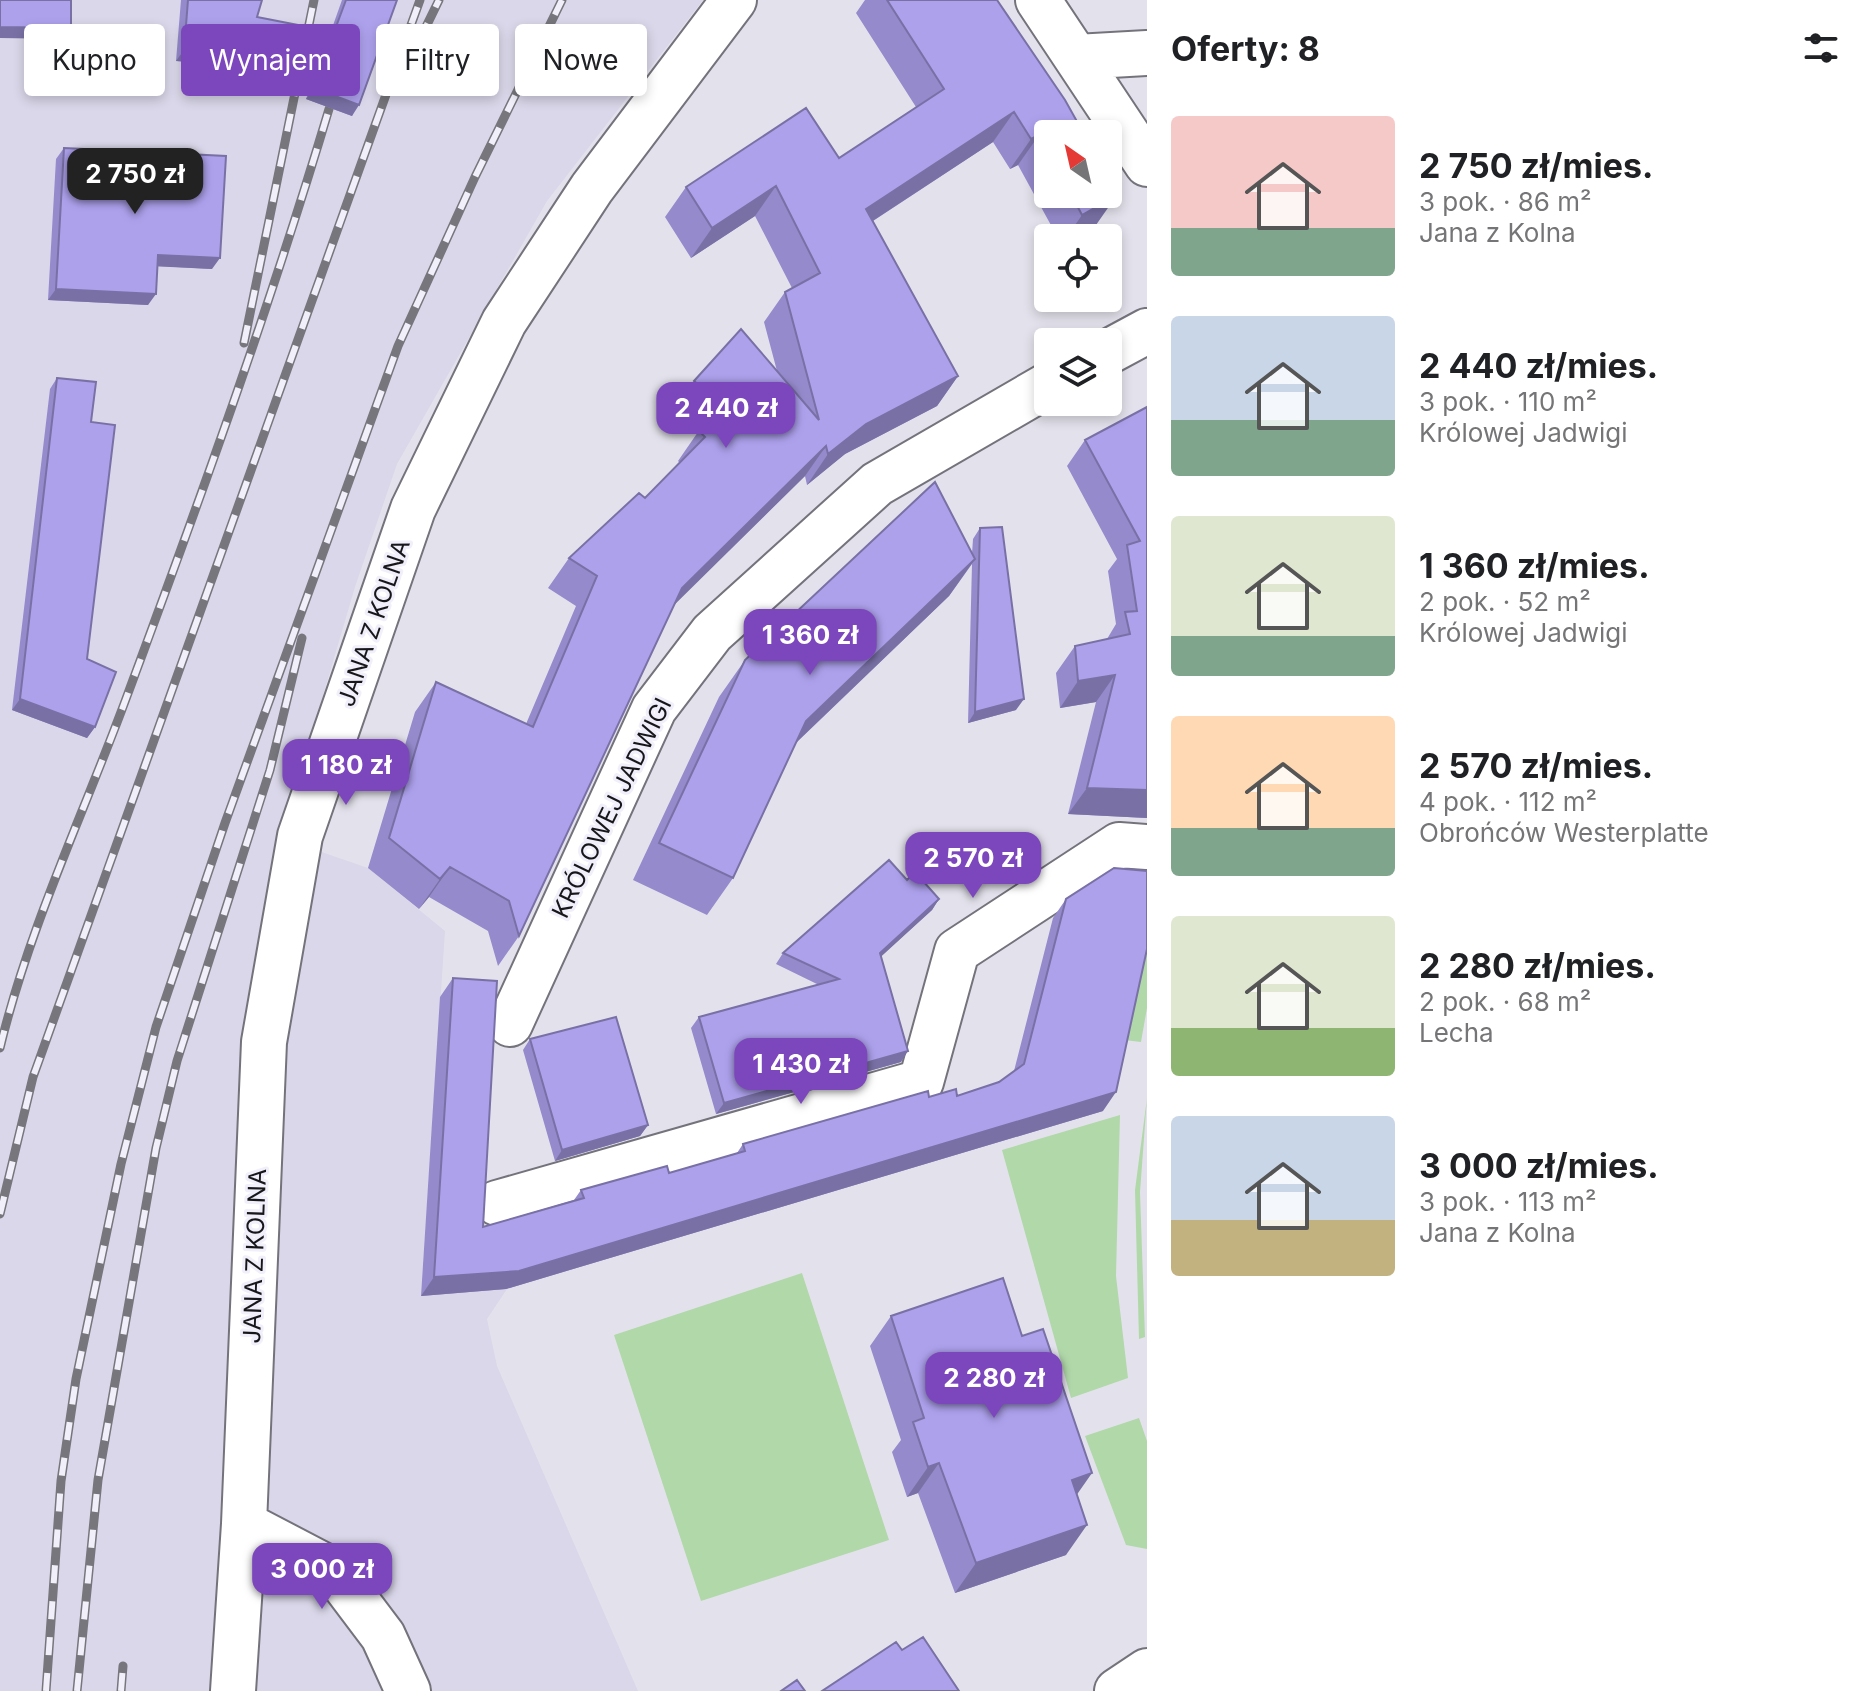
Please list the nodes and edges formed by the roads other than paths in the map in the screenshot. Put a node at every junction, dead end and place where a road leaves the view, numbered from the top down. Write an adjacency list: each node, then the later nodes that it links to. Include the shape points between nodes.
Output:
1 (734, 0): 12 (street, JANA Z KOLNA, via 592,188 504,322 413,509 300,836 264,1042)
2 (1038, 0): 4 (street)
3 (1147, 53): 4 (street)
4 (1076, 57): 5 (street)
5 (1147, 164)
6 (1147, 331): 7 (street)
7 (1122, 344)
8 (1034, 393): 10 (street, KRÓLOWEJ JADWIGI, via 877,484 712,633 654,709)
9 (1147, 847): 11 (street, via 1119,845 957,951 921,1082)
10 (510, 1024)
11 (497, 1203)
12 (244, 1524): 14 (street, JANA Z KOLNA); 15 (street, via 334,1571 383,1636)
13 (1147, 1671): 16 (street)
14 (233, 1691)
15 (408, 1691)
16 (1117, 1691)

